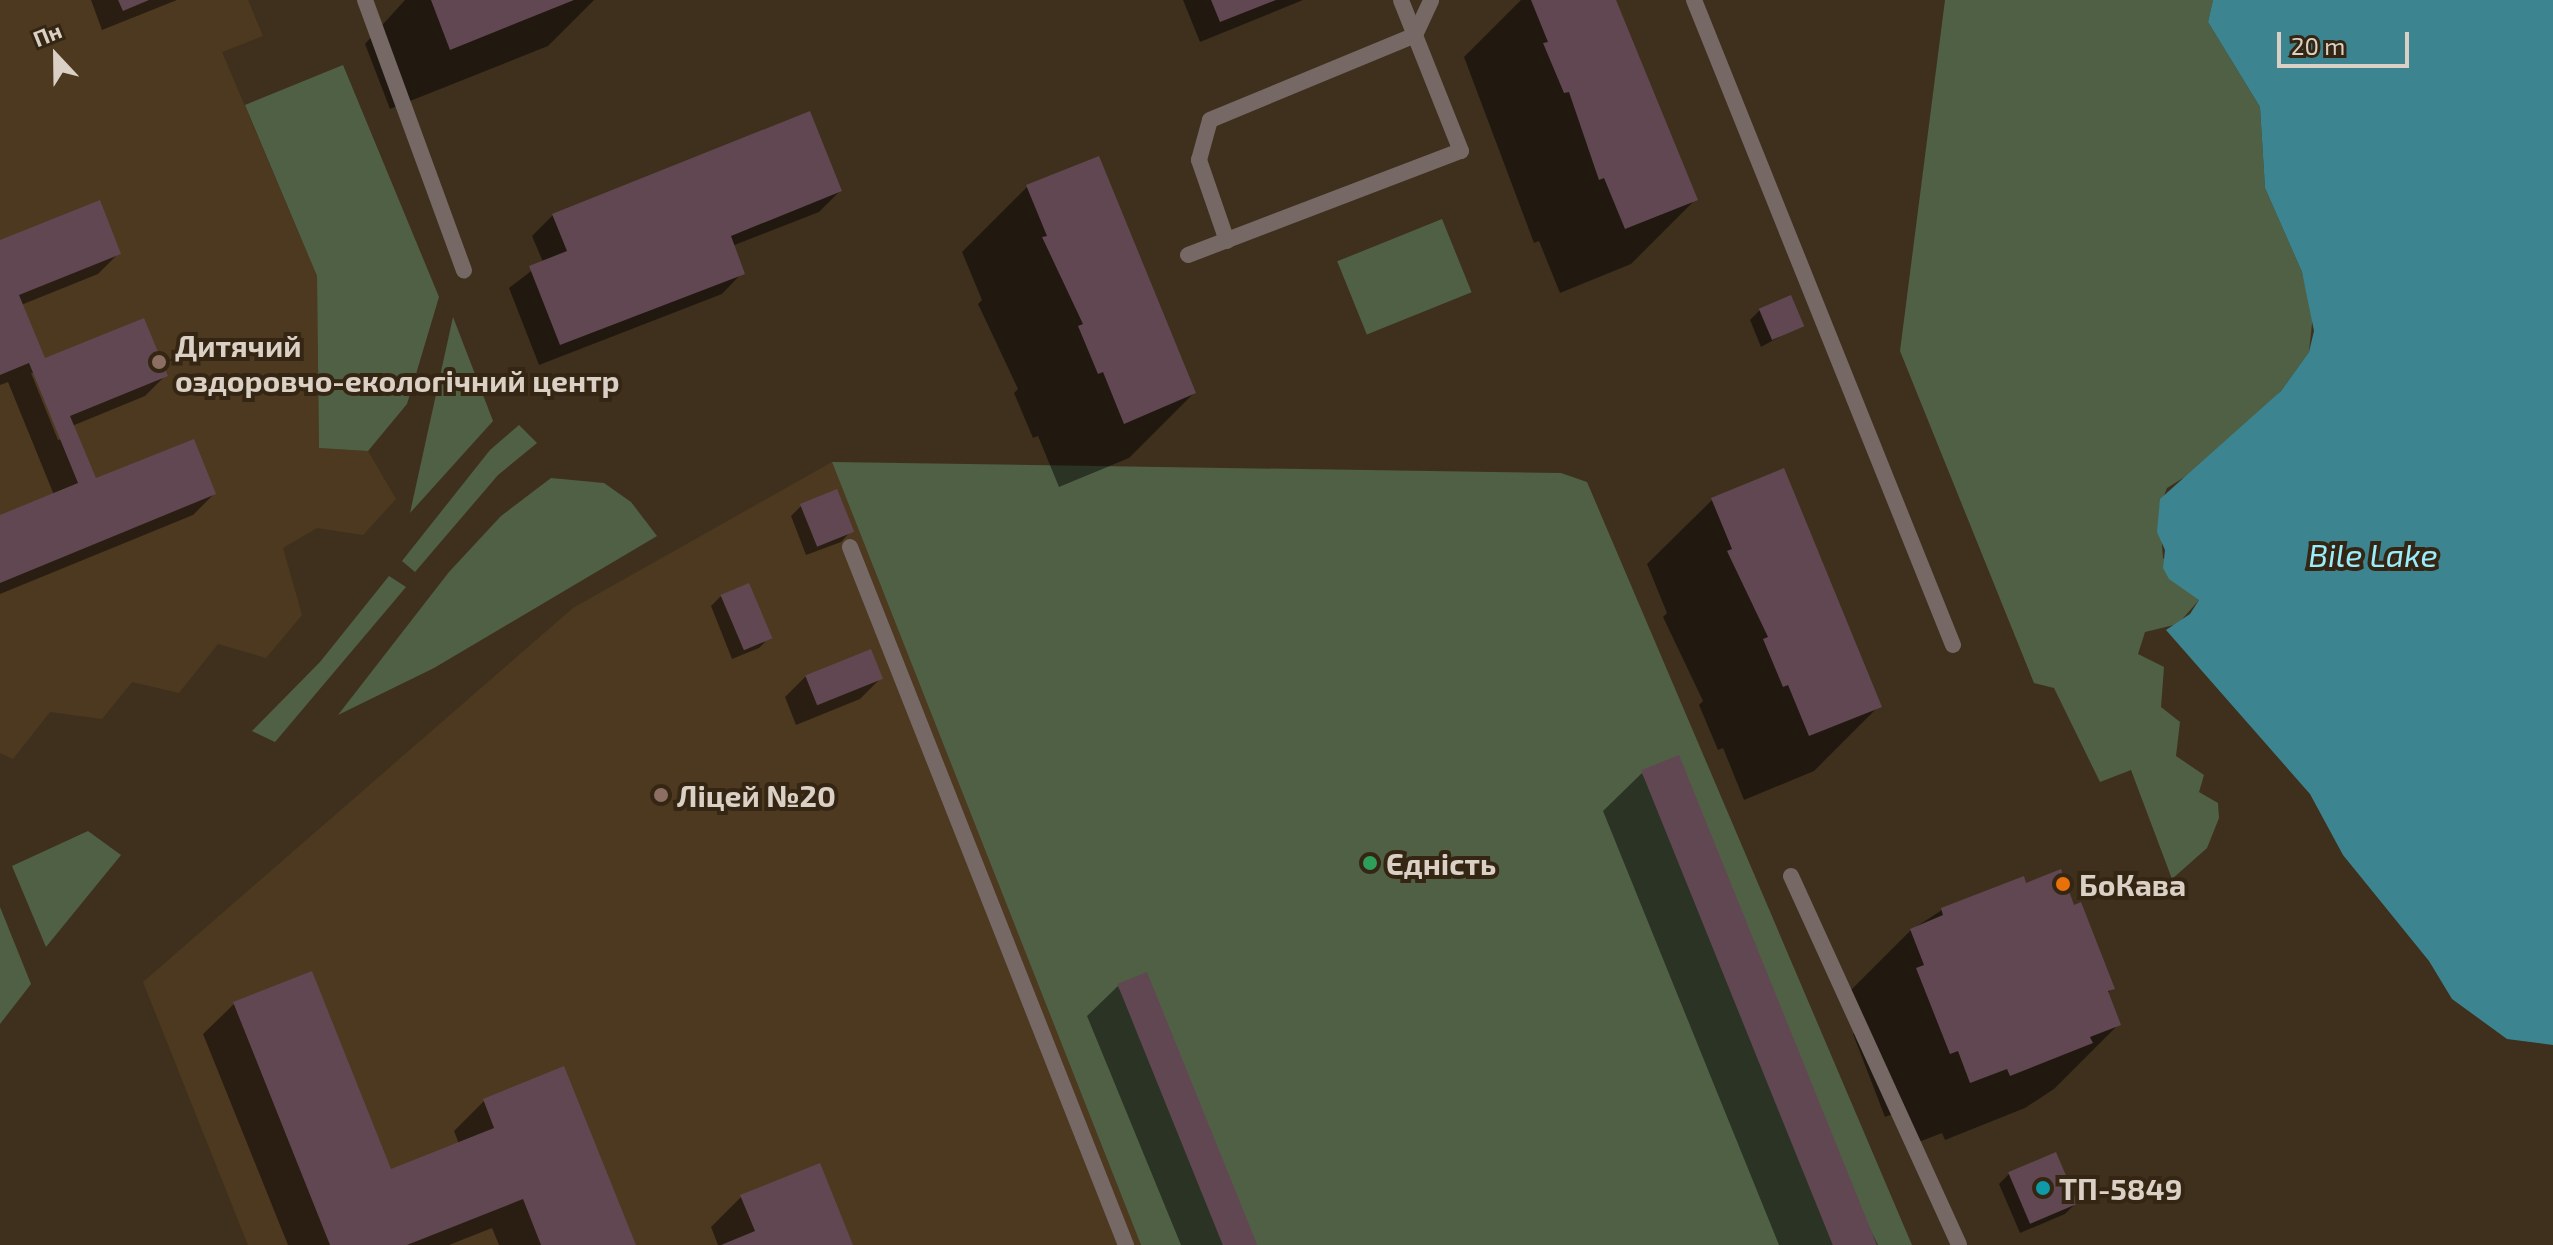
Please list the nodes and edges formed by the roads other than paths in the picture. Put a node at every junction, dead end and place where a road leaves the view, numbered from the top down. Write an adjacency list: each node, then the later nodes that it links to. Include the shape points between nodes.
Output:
1 (365, 0): 8 (lane)
2 (1401, 0): 5 (lane)
3 (1431, 0): 5 (lane)
4 (1694, 0): 10 (lane)
5 (1415, 35): 6 (lane, via 1210,120 1199,160); 6 (lane, via 1461,151)
6 (1227, 241): 7 (lane)
7 (1188, 255)
8 (464, 270)
9 (850, 547): 12 (lane)
10 (1953, 645)
11 (1791, 876): 13 (lane)
12 (1126, 1245)
13 (1959, 1245)

